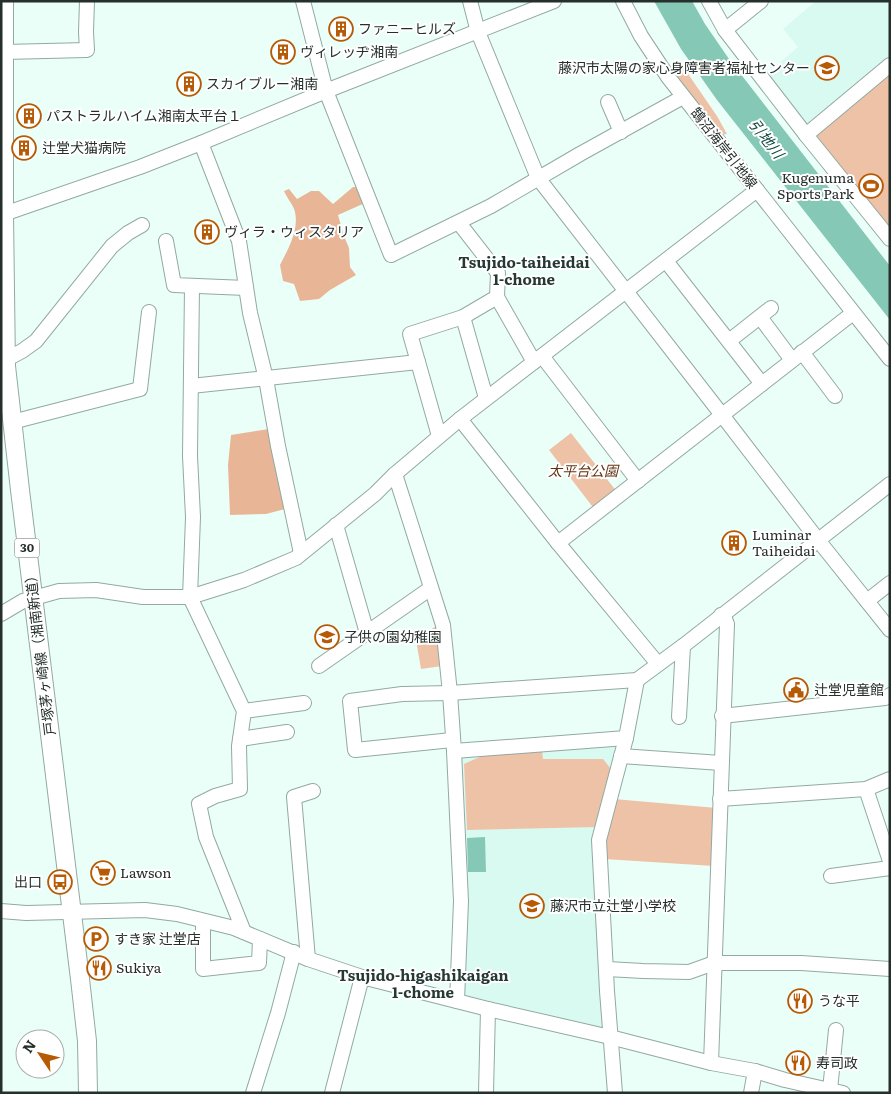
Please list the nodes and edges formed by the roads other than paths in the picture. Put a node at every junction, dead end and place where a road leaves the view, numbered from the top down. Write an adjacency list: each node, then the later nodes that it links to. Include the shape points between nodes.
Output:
1 (4, 1): 11 (main road, 戸塚茅ヶ崎線（湘南新道） / 30)
2 (87, 1): 11 (street, via 87,50)
3 (303, 1): 13 (street)
4 (470, 1): 10 (street)
5 (554, 1): 10 (street)
6 (623, 1): 14 (street, 鵠沼海岸引地線, via 647,47)
7 (709, 1): 9 (street)
8 (761, 1): 9 (street)
9 (725, 30): 17 (street)
10 (478, 32): 13 (street); 19 (street)
11 (3, 60): 21 (main road, 戸塚茅ヶ崎線（湘南新道） / 30)
12 (890, 65): 17 (street)
13 (326, 91): 18 (street); 22 (street, via 391,255)
14 (683, 97): 16 (street); 20 (street, 鵠沼海岸引地線)
15 (608, 102): 16 (street)
16 (621, 132): 19 (street)
17 (810, 141): 24 (street)
18 (201, 143): 21 (street, via 140,166); 28 (street, via 239,241)
19 (538, 178): 22 (street); 29 (street)
20 (757, 190): 26 (street); 32 (street, 鵠沼海岸引地線)
21 (3, 206): 39 (main road, 戸塚茅ヶ崎線（湘南新道） / 30)
22 (459, 223): 30 (street, via 498,273)
23 (142, 225): 39 (street, via 112,246 36,341)
24 (890, 239)
25 (166, 241): 27 (street, via 174,284)
26 (666, 261): 29 (street); 34 (street)
27 (192, 286): 28 (street); 42 (street)
28 (246, 288): 40 (street)
29 (626, 290): 36 (street); 45 (street)
30 (497, 297): 33 (street); 36 (street)
31 (149, 312): 47 (street, via 140,390)
32 (853, 313): 35 (street); 37 (street, 鵠沼海岸引地線)
33 (463, 317): 38 (street, via 410,334); 44 (street)
34 (729, 341): 35 (street, via 765,313); 41 (street)
35 (797, 356): 41 (street); 43 (street)
36 (538, 359): 44 (street); 50 (street)
37 (890, 359)
38 (418, 362): 40 (street); 48 (street)
39 (5, 364): 47 (main road, 戸塚茅ヶ崎線（湘南新道） / 30)
40 (266, 379): 42 (street); 55 (street)
41 (762, 384): 45 (street)
42 (191, 386): 58 (street, via 193,517)
43 (835, 396)
44 (486, 398): 46 (street)
45 (722, 415): 50 (street); 53 (street)
46 (460, 419): 48 (street); 54 (street)
47 (9, 423): 59 (main road, 戸塚茅ヶ崎線（湘南新道） / 30)
48 (439, 436): 49 (street)
49 (395, 474): 52 (street); 57 (street)
50 (638, 481): 54 (street)
51 (890, 484): 53 (street)
52 (336, 525): 55 (street); 64 (street)
53 (818, 540): 60 (street); 62 (street)
54 (558, 543): 66 (street)
55 (301, 552): 58 (street, via 288,562 244,580)
56 (890, 583): 60 (street)
57 (431, 588): 64 (street); 69 (street, via 443,625)
58 (190, 597): 59 (street, via 143,597 96,590 59,591); 72 (street)
59 (34, 598): 61 (street); 89 (main road, 戸塚茅ヶ崎線（湘南新道） / 30)
60 (867, 601): 63 (street)
61 (1, 614)
62 (721, 615): 65 (street); 73 (street, via 727,624)
63 (890, 630)
64 (367, 633): 67 (street)
65 (683, 646): 66 (street); 74 (street)
66 (658, 664): 68 (street)
67 (319, 666)
68 (636, 680): 69 (street); 76 (street)
69 (450, 693): 78 (street); 78 (street, via 402,694 350,701 355,750)
70 (890, 695): 73 (street)
71 (304, 703): 72 (street)
72 (244, 711): 77 (street)
73 (722, 716): 80 (street)
74 (679, 717)
75 (287, 732): 77 (street)
76 (626, 738): 78 (street); 79 (street)
77 (240, 739): 91 (street, via 240,789 199,804 206,837)
78 (453, 745): 99 (street, via 461,901)
79 (621, 756): 80 (street); 96 (street, via 599,840)
80 (721, 762): 84 (street)
81 (890, 779): 82 (street)
82 (866, 789): 84 (street); 85 (street)
83 (313, 791): 94 (street, via 294,797)
84 (720, 799): 95 (street)
85 (889, 854)
86 (890, 868): 87 (street)
87 (831, 876)
88 (1, 911): 89 (street)
89 (72, 913): 90 (street, via 145,910); 106 (main road, 戸塚茅ヶ崎線（湘南新道） / 30, via 87,1042)
90 (203, 921): 91 (street); 92 (street, via 203,969 259,963)
91 (244, 932): 92 (street)
92 (260, 938): 93 (street)
93 (294, 952): 94 (street); 107 (street)
94 (308, 959): 98 (street)
95 (714, 964): 96 (street, via 689,972); 97 (street, via 801,963); 103 (street)
96 (607, 969): 102 (street)
97 (890, 969)
98 (362, 976): 99 (street); 108 (street)
99 (456, 1001): 100 (street)
100 (488, 1009): 102 (street); 109 (street)
101 (836, 1030): 105 (street)
102 (610, 1036): 103 (street); 110 (street)
103 (710, 1062): 104 (street)
104 (755, 1071): 105 (street); 111 (street)
105 (836, 1091)
106 (88, 1093)
107 (253, 1093)
108 (332, 1093)
109 (486, 1093)
110 (615, 1093)
111 (751, 1093)

